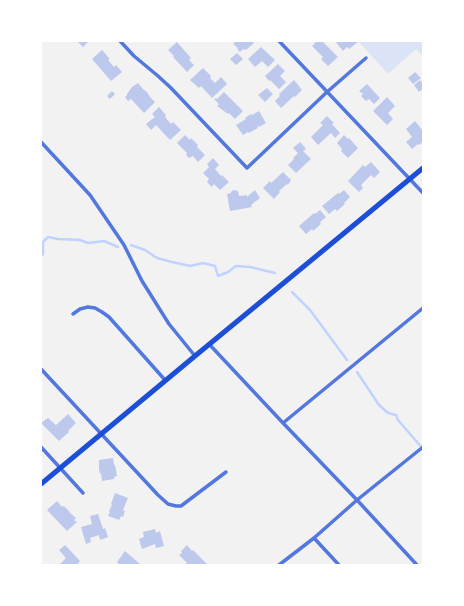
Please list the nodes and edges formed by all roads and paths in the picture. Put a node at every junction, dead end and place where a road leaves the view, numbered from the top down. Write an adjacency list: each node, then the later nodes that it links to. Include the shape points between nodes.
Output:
1 (120, 41): 4 (street, via 171,88 247,168)
2 (279, 41): 4 (street)
3 (366, 58): 4 (street)
4 (327, 92): 7 (street)
5 (41, 142): 12 (street, via 90,195 124,245 142,282 169,324)
6 (423, 168): 7 (main road)
7 (409, 179): 8 (street); 11 (main road)
8 (423, 193)
9 (423, 308): 15 (street)
10 (73, 314): 14 (street, via 88,307 102,312)
11 (209, 344): 12 (main road); 15 (street)
12 (195, 356): 14 (main road)
13 (41, 369): 16 (street)
14 (165, 380): 16 (main road)
15 (283, 424): 23 (street)
16 (101, 434): 19 (main road); 20 (street, via 168,504 181,506)
17 (41, 447): 19 (street)
18 (422, 448): 23 (street)
19 (60, 468): 21 (main road); 22 (street)
20 (226, 472)
21 (41, 484)
22 (83, 493)
23 (357, 500): 24 (street); 27 (street)
24 (314, 538): 25 (street); 26 (street)
25 (279, 565)
26 (340, 565)
27 (417, 565)

